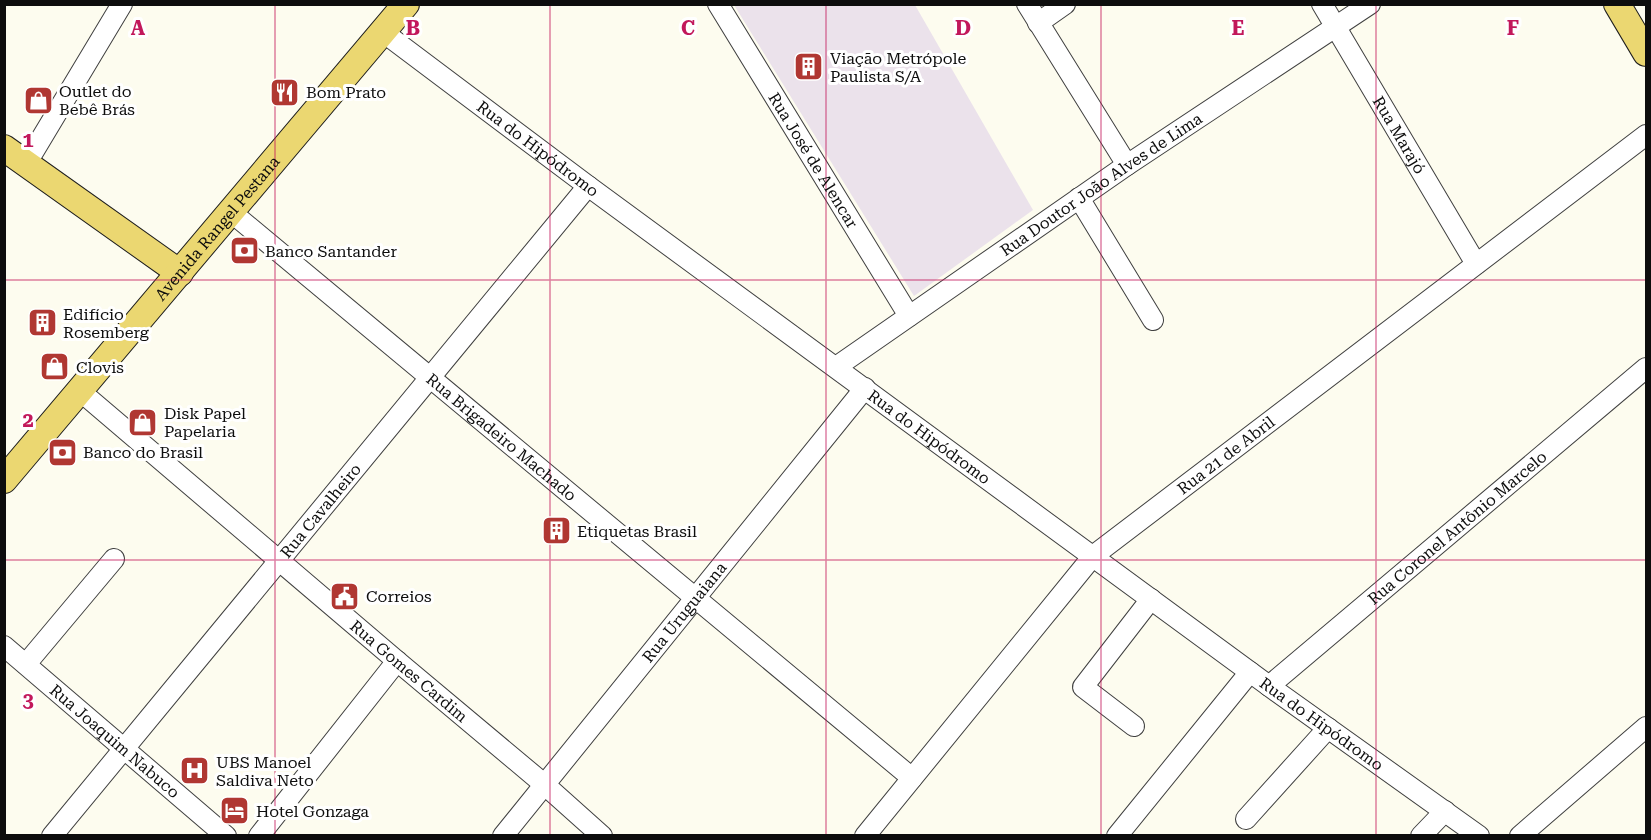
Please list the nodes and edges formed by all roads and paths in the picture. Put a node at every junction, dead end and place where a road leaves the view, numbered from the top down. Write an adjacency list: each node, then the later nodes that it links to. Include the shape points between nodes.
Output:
1 (122, 4): 15 (street)
2 (406, 4): 11 (main road, Avenida Rangel Pestana)
3 (717, 4): 22 (street, Rua José de Alencar)
4 (1027, 4): 9 (street)
5 (1065, 4): 9 (street)
6 (1322, 4): 10 (street, Rua Marajó)
7 (1370, 4): 10 (street, Rua Doutor João Alves de Lima)
8 (1617, 4): 12 (main road)
9 (1038, 22): 16 (street)
10 (1335, 27): 16 (street, Rua Doutor João Alves de Lima); 20 (street, Rua Marajó)
11 (383, 32): 17 (street, Rua do Hipódromo); 19 (main road, Avenida Rangel Pestana)
12 (1647, 53)
13 (1647, 135): 20 (street, Rua 21 de Abril)
14 (4, 148): 15 (main road)
15 (26, 164): 21 (main road)
16 (1127, 165): 18 (street, Rua Doutor João Alves de Lima)
17 (588, 186): 24 (street, Rua do Hipódromo); 26 (street, Rua Cavalheiro)
18 (1079, 198): 22 (street, Rua Doutor João Alves de Lima); 23 (street)
19 (231, 212): 21 (main road, Avenida Rangel Pestana); 26 (street, Rua Brigadeiro Machado)
20 (1476, 264): 30 (street, Rua 21 de Abril)
21 (180, 273): 28 (main road, Avenida Rangel Pestana)
22 (909, 316): 24 (street, Rua Doutor João Alves de Lima)
23 (1153, 320)
24 (836, 367): 27 (street, Rua do Hipódromo)
25 (1647, 368): 39 (street, Rua Coronel Antônio Marcelo)
26 (429, 377): 32 (street, Rua Cavalheiro); 33 (street, Rua Brigadeiro Machado)
27 (865, 388): 30 (street, Rua do Hipódromo); 33 (street, Rua Uruguaiana)
28 (80, 391): 29 (main road, Avenida Rangel Pestana); 32 (street, Rua Gomes Cardim)
29 (4, 480)
30 (1093, 556): 34 (street, Rua do Hipódromo); 44 (street, Rua 21 de Abril)
31 (114, 558): 37 (street)
32 (279, 560): 36 (street, Rua Gomes Cardim); 43 (street, Rua Cavalheiro)
33 (695, 597): 44 (street, Rua Brigadeiro Machado); 45 (street, Rua Uruguaiana)
34 (1151, 599): 38 (street, Rua do Hipódromo); 40 (street, via 1083,687)
35 (4, 646): 37 (street, Rua Joaquim Nabuco)
36 (397, 661): 45 (street, Rua Gomes Cardim); 50 (street)
37 (26, 664): 43 (street, Rua Joaquim Nabuco)
38 (1250, 672): 39 (street, Rua do Hipódromo); 54 (street)
39 (1269, 686): 42 (street, Rua do Hipódromo)
40 (1134, 726)
41 (1647, 727): 57 (street)
42 (1328, 728): 46 (street, Rua do Hipódromo); 47 (street)
43 (124, 748): 48 (street, Rua Cavalheiro); 49 (street, Rua Joaquim Nabuco)
44 (912, 778): 53 (street, Rua 21 de Abril)
45 (545, 785): 51 (street, Rua Uruguaiana); 52 (street, Rua Gomes Cardim)
46 (1445, 811): 55 (street); 56 (street, Rua do Hipódromo)
47 (1246, 819)
48 (52, 836)
49 (226, 836)
50 (259, 836)
51 (503, 836)
52 (602, 836)
53 (865, 836)
54 (1117, 836)
55 (1420, 836)
56 (1479, 836)
57 (1520, 836)

